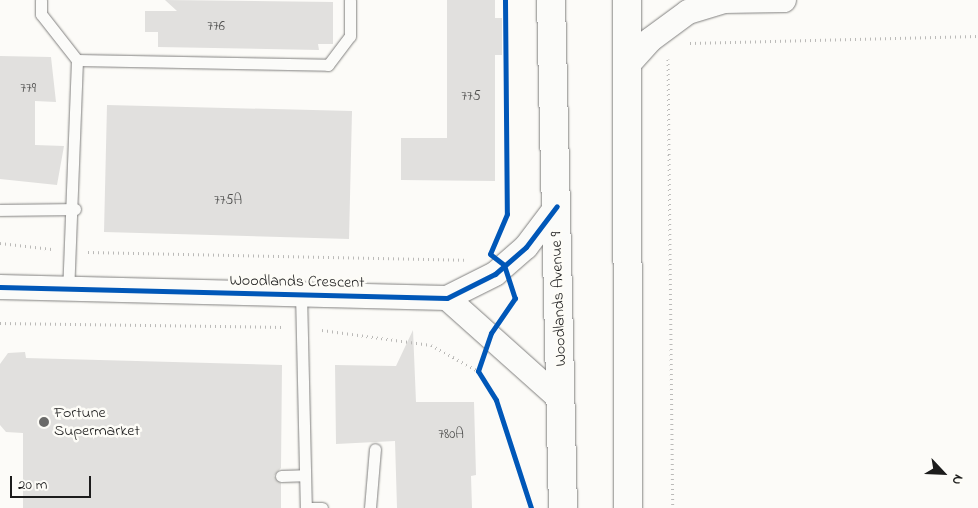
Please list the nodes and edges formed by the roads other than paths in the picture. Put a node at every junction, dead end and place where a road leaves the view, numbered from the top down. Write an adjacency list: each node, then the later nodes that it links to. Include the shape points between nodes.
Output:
1 (41, 0): 6 (lane, via 41,14)
2 (350, 0): 6 (lane, via 350,36 328,65)
3 (551, 0): 8 (main road, Woodlands Avenue 9)
4 (627, 0): 7 (main road)
5 (784, 0): 7 (street, via 723,1 688,12 650,40)
6 (77, 60): 9 (lane)
7 (626, 67): 23 (main road)
8 (557, 206): 14 (street, via 526,247 497,260); 15 (main road, Woodlands Avenue 9)
9 (75, 209): 10 (lane); 12 (lane)
10 (0, 210)
11 (0, 287): 12 (street, Woodlands Crescent)
12 (68, 290): 13 (street, Woodlands Crescent)
13 (301, 293): 14 (street, Woodlands Crescent); 17 (lane)
14 (447, 298): 15 (street)
15 (562, 401): 22 (main road, Woodlands Avenue 9)
16 (374, 450): 21 (lane)
17 (304, 475): 18 (lane); 19 (lane)
18 (281, 476)
19 (306, 508): 20 (lane)
20 (322, 508)
21 (370, 508)
22 (563, 508)
23 (628, 508)

